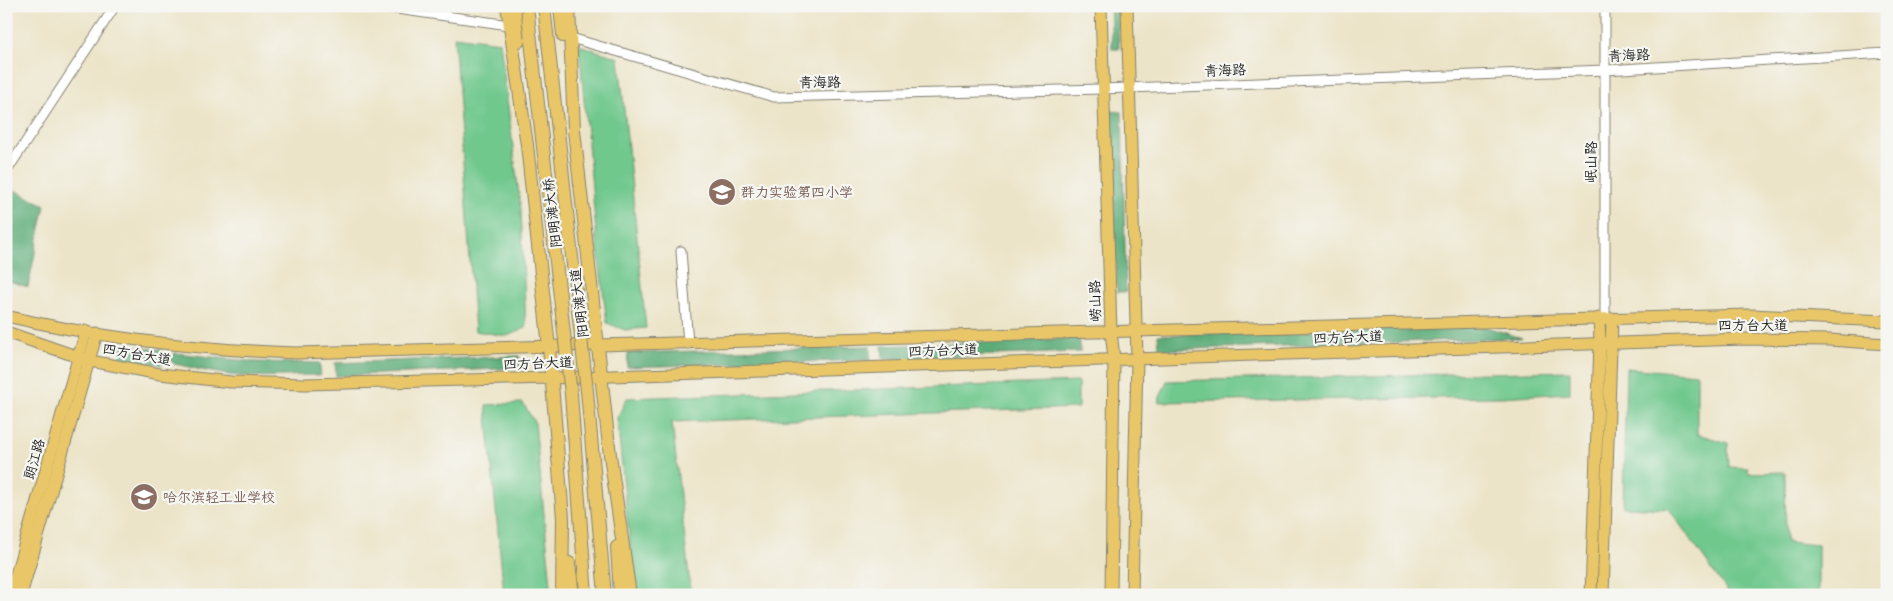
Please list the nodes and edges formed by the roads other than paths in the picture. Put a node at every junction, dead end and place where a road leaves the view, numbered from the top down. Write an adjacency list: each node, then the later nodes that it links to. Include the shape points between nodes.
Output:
1 (115, 6): 20 (street)
2 (376, 6): 12 (street)
3 (507, 6): 12 (highway)
4 (516, 6): 19 (highway)
5 (527, 6): 45 (highway, 阳明滩大桥, bridge, via 571,394)
6 (544, 6): 46 (highway, 阳明滩大桥, bridge, via 587,391)
7 (560, 6): 18 (highway)
8 (569, 6): 13 (highway, 阳明滩大道)
9 (1101, 6): 17 (main road, 崂山路)
10 (1127, 6): 16 (main road)
11 (1605, 6): 15 (street, 岷山路)
12 (509, 24): 19 (highway)
13 (571, 38): 17 (street, 青海路, via 774,97); 18 (highway, 阳明滩大道)
14 (1887, 53): 15 (street, 青海路)
15 (1606, 70): 16 (street, 青海路); 23 (street, 岷山路)
16 (1129, 88): 17 (street, 青海路); 25 (main road)
17 (1102, 89): 26 (main road, 崂山路)
18 (574, 130): 33 (highway, 阳明滩大道)
19 (526, 138): 34 (highway)
20 (6, 172)
21 (681, 250): 30 (street)
22 (6, 316): 28 (main road, 四方台大道)
23 (1605, 318): 24 (main road, 四方台大道, via 1749,315); 25 (main road, 四方台大道); 29 (main road, 岷山路); 31 (main road, 岷山路)
24 (1887, 321)
25 (1136, 330): 26 (main road, 四方台大道); 35 (main road)
26 (1111, 331): 30 (main road, 四方台大道); 36 (main road, 崂山路)
27 (6, 332): 37 (main road, 四方台大道)
28 (92, 332): 34 (main road, 四方台大道, via 200,348 278,352); 37 (main road, 朗江路)
29 (1612, 343): 31 (main road, 四方台大道); 32 (main road, 四方台大道, via 1752,339); 51 (main road, 岷山路)
30 (688, 344): 33 (main road, 四方台大道)
31 (1600, 344): 35 (main road, 四方台大道); 50 (main road, 岷山路)
32 (1887, 344)
33 (599, 346): 34 (main road, 四方台大道); 38 (highway, 阳明滩大道)
34 (549, 347): 39 (highway)
35 (1137, 358): 36 (main road, 四方台大道); 49 (main road)
36 (1114, 359): 38 (main road, 四方台大道); 48 (main road, 崂山路)
37 (84, 360): 39 (main road, 四方台大道, via 160,374 231,382); 43 (main road, 朗江路); 44 (main road, 朗江路)
38 (602, 376): 39 (main road, 四方台大道); 40 (highway, 阳明滩大道)
39 (551, 378): 42 (highway)
40 (610, 455): 41 (highway); 47 (highway, 阳明滩大道)
41 (620, 589)
42 (569, 593)
43 (10, 595)
44 (21, 595)
45 (586, 595)
46 (605, 595)
47 (630, 595)
48 (1111, 595)
49 (1132, 595)
50 (1591, 595)
51 (1603, 595)

